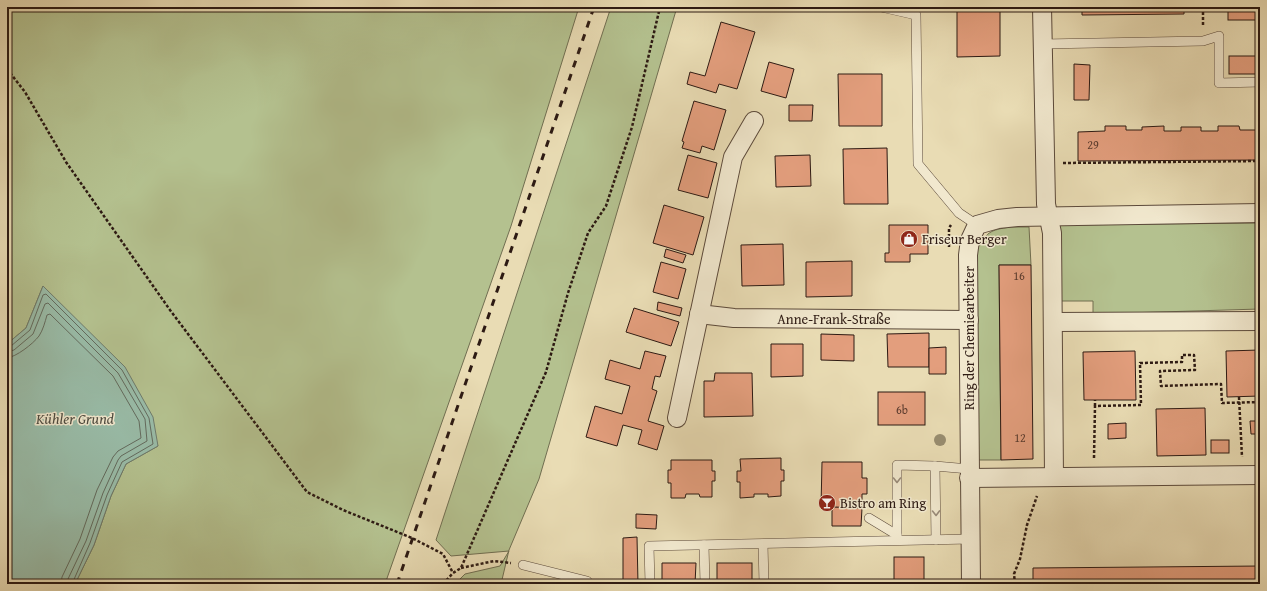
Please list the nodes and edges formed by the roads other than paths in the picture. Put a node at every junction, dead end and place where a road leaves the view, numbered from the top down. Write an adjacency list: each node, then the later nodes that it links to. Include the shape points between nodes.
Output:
1 (881, 7): 8 (lane, via 916,15 918,164 959,213)
2 (1042, 7): 3 (street)
3 (1043, 44): 4 (lane, via 1203,41 1219,36 1219,83); 7 (street, via 1046,204)
4 (1260, 82)
5 (754, 121): 9 (street, via 733,157)
6 (1260, 213): 7 (street)
7 (1049, 217): 8 (street, via 998,219); 12 (street, via 1052,233)
8 (977, 225): 10 (street, Ring der Chemiearbeiter, via 969,248)
9 (699, 314): 10 (street, Anne-Frank-Straße, via 734,318); 13 (street)
10 (969, 320): 15 (street, Ring der Chemiearbeiter)
11 (1260, 320): 12 (street)
12 (1053, 322): 17 (street)
13 (676, 418)
14 (935, 466): 15 (lane); 19 (lane, one-way to 19, via 897,465); 21 (lane, one-way to 21)
15 (969, 473): 17 (street); 20 (street, Ring der Chemiearbeiter)
16 (1251, 475): 17 (street)
17 (1046, 476)
18 (869, 518): 19 (lane)
19 (897, 538): 21 (lane); 22 (lane)
20 (970, 539): 21 (lane); 29 (street, Ring der Chemiearbeiter)
21 (936, 540)
22 (763, 544): 23 (lane); 28 (lane)
23 (704, 545): 26 (lane, via 650,546); 27 (lane)
24 (523, 565): 25 (lane)
25 (588, 584)
26 (650, 584)
27 (705, 584)
28 (764, 584)
29 (970, 584)

